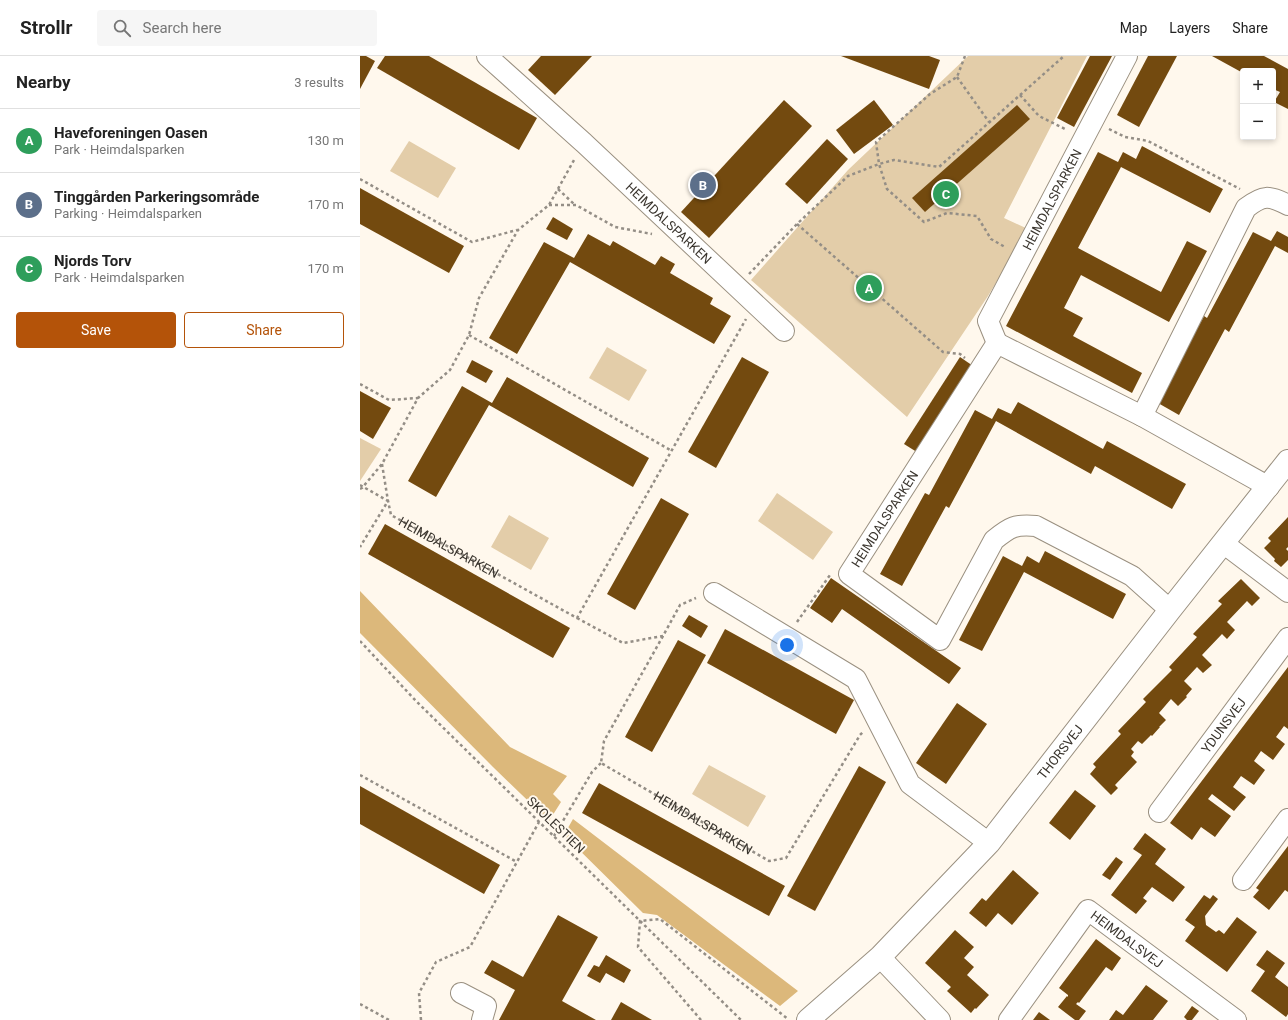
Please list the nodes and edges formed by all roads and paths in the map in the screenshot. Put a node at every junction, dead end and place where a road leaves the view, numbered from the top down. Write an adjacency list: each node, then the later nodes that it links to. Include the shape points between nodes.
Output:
1 (487, 56): 9 (street, HEIMDALSPARKEN)
2 (966, 56): 5 (path)
3 (1064, 56): 6 (path)
4 (1127, 56): 8 (street, HEIMDALSPARKEN)
5 (957, 77): 7 (path); 10 (path, via 930,94 876,142)
6 (1020, 95): 7 (path); 8 (path, via 1039,116)
7 (989, 122): 10 (path, via 938,167 894,160)
8 (1088, 129): 13 (path, via 1148,141); 20 (street, HEIMDALSPARKEN)
9 (584, 144): 12 (path); 21 (street, HEIMDALSPARKEN)
10 (879, 164): 17 (path, via 848,176); 20 (path, via 887,189 924,222 947,213 977,216 991,239)
11 (360, 179): 18 (path, via 472,242)
12 (558, 189): 14 (path); 15 (path)
13 (1258, 199): 16 (street, via 1275,198); 29 (street, via 1246,208)
14 (549, 205): 15 (path); 18 (path)
15 (576, 205): 19 (path, via 614,227)
16 (1288, 205)
17 (797, 224): 21 (path); 26 (path, via 944,352 960,354)
18 (518, 230): 24 (path, via 479,298)
19 (659, 235)
20 (1022, 256): 25 (street, HEIMDALSPARKEN, via 988,321)
21 (737, 287): 22 (street, HEIMDALSPARKEN)
22 (755, 303): 23 (street, HEIMDALSPARKEN); 30 (path)
23 (784, 331)
24 (470, 335): 28 (path, via 450,370); 30 (path)
25 (997, 343): 26 (street, HEIMDALSPARKEN); 29 (street)
26 (981, 368): 38 (street, HEIMDALSPARKEN)
27 (360, 384): 28 (path, via 389,400)
28 (418, 398): 32 (path)
29 (1142, 416): 34 (street)
30 (672, 451): 42 (path)
31 (1288, 461): 34 (street, THORSVEJ)
32 (382, 464): 33 (path); 35 (path, HEIMDALSPARKEN)
33 (361, 487): 35 (path)
34 (1269, 487): 36 (street, THORSVEJ)
35 (388, 501): 37 (path); 42 (path, HEIMDALSPARKEN, via 391,515)
36 (1223, 543): 39 (street); 41 (street, THORSVEJ)
37 (360, 547)
38 (849, 574): 41 (street, HEIMDALSPARKEN, via 940,640 994,540 1008,529 1022,525 1036,526 1132,576); 44 (path, via 832,573)
39 (1288, 592)
40 (714, 593): 43 (path, via 680,605); 44 (street)
41 (1170, 610): 54 (street, THORSVEJ)
42 (577, 618): 43 (path, HEIMDALSPARKEN, via 623,643)
43 (663, 636): 48 (path, via 604,741)
44 (786, 638): 47 (street, via 856,679)
45 (1288, 638): 50 (street, YDUNSVEJ)
46 (360, 641): 52 (path, SKOLESTIEN, via 416,701)
47 (876, 718): 48 (path, HEIMDALSPARKEN, via 860,734 786,858 769,861); 54 (street, via 910,784)
48 (601, 763): 53 (path, via 592,772)
49 (360, 775): 55 (path)
50 (1159, 812)
51 (1288, 819): 56 (street)
52 (539, 822): 53 (path, SKOLESTIEN); 55 (path)
53 (554, 836): 57 (path, SKOLESTIEN)
54 (989, 843): 58 (street, THORSVEJ)
55 (517, 862): 62 (path, via 470,947 436,962 420,993)
56 (1243, 880)
57 (640, 921): 64 (path, via 638,947); 65 (path, SKOLESTIEN); 66 (path, via 660,919)
58 (880, 957): 67 (street, THORSVEJ); 68 (street)
59 (461, 993): 63 (street, via 486,1006)
60 (360, 1004): 61 (path)
61 (389, 1020)
62 (422, 1020)
63 (482, 1020)
64 (701, 1020)
65 (741, 1020)
66 (790, 1020)
67 (808, 1020)
68 (940, 1020)
69 (1009, 1020): 70 (street, HEIMDALSVEJ, via 1088,910)
70 (1236, 1020)

